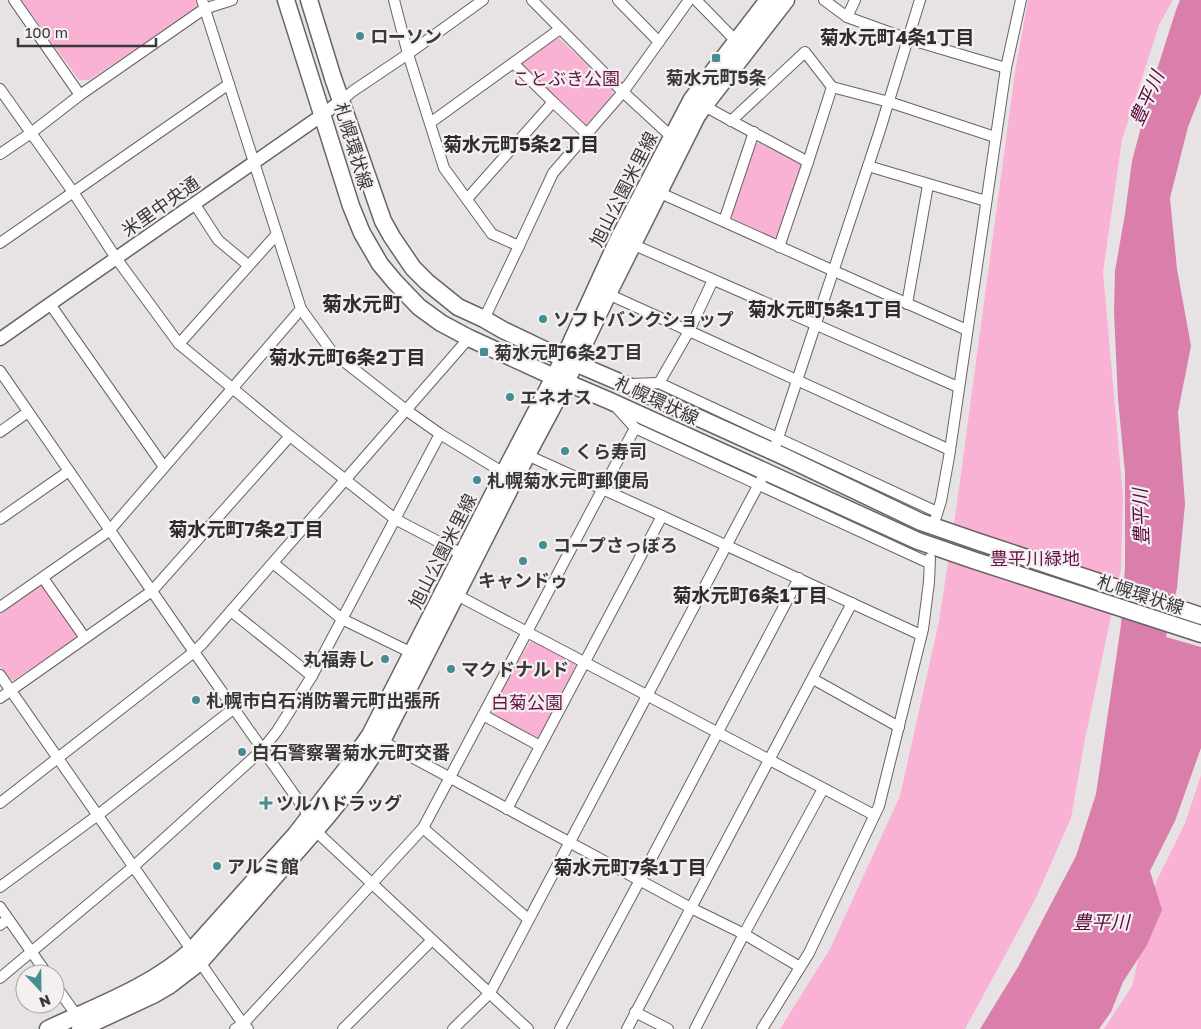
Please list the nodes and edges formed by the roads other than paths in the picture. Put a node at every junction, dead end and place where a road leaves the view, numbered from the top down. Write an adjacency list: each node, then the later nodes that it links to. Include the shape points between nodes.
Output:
1 (14, 0): 30 (street)
2 (232, 0): 17 (street)
3 (286, 0): 35 (main road, 札幌環状線)
4 (309, 0): 31 (main road, 札幌環状線)
5 (394, 0): 23 (street)
6 (483, 0): 23 (street)
7 (532, 0): 19 (street)
8 (618, 0): 22 (street)
9 (688, 0): 22 (street)
10 (696, 0): 21 (street)
11 (768, 0): 21 (main road, 旭山公園米里線)
12 (786, 0): 34 (main road, 旭山公園米里線)
13 (824, 0): 18 (street)
14 (855, 0): 18 (street)
15 (920, 0): 20 (street)
16 (1020, 0): 25 (street)
17 (203, 4): 26 (street); 30 (street)
18 (847, 17): 20 (street)
19 (560, 28): 24 (street); 29 (street)
20 (908, 39): 25 (street); 33 (street)
21 (736, 40): 34 (main road, 旭山公園米里線)
22 (659, 42): 29 (street)
23 (408, 54): 31 (street); 37 (street)
24 (513, 63): 32 (street); 37 (street)
25 (1006, 68): 41 (street)
26 (229, 84): 44 (street); 48 (street)
27 (832, 86): 33 (street); 36 (street, via 805,52); 45 (street)
28 (0, 89): 39 (street)
29 (623, 92): 40 (street); 42 (street)
30 (80, 95): 39 (street)
31 (341, 101): 35 (street, 米里中央通); 67 (main road, 札幌環状線, via 383,221 392,238 427,282 458,307)
32 (553, 102): 40 (street); 50 (street)
33 (889, 102): 41 (street); 46 (street)
34 (698, 103): 36 (street); 42 (main road, 旭山公園米里線, via 697,116)
35 (323, 114): 44 (street, 米里中央通); 71 (main road, 札幌環状線, via 351,206 380,264 419,307 440,323)
36 (731, 121): 38 (street)
37 (430, 123): 50 (street, via 444,168)
38 (754, 132): 45 (street); 53 (street)
39 (31, 133): 43 (street); 48 (street)
40 (587, 134): 57 (street, via 553,173)
41 (995, 137): 51 (street)
42 (678, 141): 49 (main road, 旭山公園米里線); 74 (main road, 旭山公園米里線, via 617,242)
43 (0, 154)
44 (253, 162): 52 (street, 米里中央通); 54 (street)
45 (808, 162): 58 (street)
46 (868, 166): 47 (street); 61 (street)
47 (928, 185): 51 (street); 65 (street)
48 (73, 192): 55 (street); 59 (street)
49 (658, 192): 53 (street); 56 (main road, 旭山公園米里線)
50 (467, 199): 57 (street, via 492,234)
51 (986, 201): 69 (street)
52 (194, 203): 59 (street, 米里中央通); 60 (street, via 218,240)
53 (724, 221): 58 (street)
54 (277, 234): 60 (street); 66 (street)
55 (0, 243)
56 (632, 244): 62 (street); 63 (main road, 旭山公園米里線)
57 (520, 246): 67 (street)
58 (778, 247): 61 (street)
59 (116, 258): 64 (street, 米里中央通); 73 (street)
60 (248, 265): 73 (street)
61 (834, 271): 65 (street); 68 (street)
62 (713, 280): 68 (street); 70 (street)
63 (608, 294): 70 (street); 74 (main road, 旭山公園米里線)
64 (50, 304): 72 (street, 米里中央通); 92 (street)
65 (907, 304): 69 (street)
66 (301, 309): 81 (street); 83 (street, via 332,352)
67 (484, 319): 74 (main road, 札幌環状線)
68 (816, 325): 77 (street); 80 (street)
69 (967, 330): 80 (street)
70 (689, 331): 77 (street); 78 (street)
71 (469, 338): 76 (main road, 札幌環状線); 83 (street)
72 (0, 339)
73 (179, 344): 81 (street)
74 (570, 360): 76 (main road, 旭山公園米里線); 79 (main road, 札幌環状線)
75 (0, 371): 84 (street)
76 (560, 380): 82 (main road, 札幌環状線); 91 (main road, 旭山公園米里線); 94 (main road, 旭山公園米里線)
77 (798, 380): 89 (street); 90 (street)
78 (659, 383): 79 (street); 89 (street)
79 (624, 384): 112 (main road, 札幌環状線, via 921,522)
80 (958, 387): 90 (street)
81 (233, 389): 88 (street); 92 (street)
82 (610, 401): 85 (street); 115 (main road, 札幌環状線, via 918,541)
83 (406, 410): 87 (street); 95 (street)
84 (28, 412): 86 (street); 93 (street)
85 (635, 428): 96 (street); 97 (street)
86 (0, 432)
87 (440, 434): 94 (street); 100 (street)
88 (290, 436): 95 (street); 107 (street)
89 (777, 442): 90 (street, via 937,514)
90 (950, 450)
91 (527, 455): 97 (street); 108 (main road, 旭山公園米里線)
92 (164, 467): 101 (street)
93 (69, 471): 99 (street); 101 (street)
94 (504, 472): 103 (main road, 旭山公園米里線)
95 (345, 480): 100 (street); 104 (street)
96 (760, 482): 102 (street); 116 (street, via 929,560)
97 (602, 489): 98 (street); 114 (street)
98 (662, 516): 102 (street); 120 (street)
99 (0, 519)
100 (395, 519): 103 (street); 113 (street)
101 (110, 531): 105 (street); 107 (street)
102 (727, 545): 106 (street); 125 (street)
103 (462, 554): 108 (main road, 旭山公園米里線)
104 (273, 563): 111 (street); 113 (street)
105 (43, 578): 110 (street); 117 (street)
106 (799, 578): 109 (street); 130 (street)
107 (152, 592): 117 (street); 118 (street)
108 (451, 592): 114 (street); 119 (main road, 旭山公園米里線); 131 (main road, 旭山公園米里線)
109 (852, 603): 116 (street); 123 (street)
110 (0, 607)
111 (231, 611): 118 (street); 122 (street)
112 (1201, 616)
113 (342, 619): 119 (street); 122 (street)
114 (527, 631): 120 (street); 128 (street)
115 (1201, 634)
116 (922, 635): 129 (street)
117 (85, 638): 124 (street)
118 (194, 652): 127 (street); 134 (street)
119 (412, 653): 142 (main road, 旭山公園米里線, via 370,735)
120 (585, 662): 125 (street); 132 (street)
121 (0, 675): 124 (street)
122 (312, 676): 133 (street)
123 (813, 679): 129 (street); 135 (street)
124 (10, 690): 126 (street); 134 (street)
125 (648, 694): 130 (street); 144 (street)
126 (0, 698)
127 (233, 709): 133 (street); 140 (street)
128 (483, 715): 132 (street); 136 (street)
129 (899, 727): 141 (street)
130 (717, 732): 135 (street); 146 (street)
131 (382, 741): 136 (street); 142 (main road, 旭山公園米里線, via 355,782)
132 (540, 746): 139 (street)
133 (262, 750): 142 (street); 145 (street)
134 (58, 759): 138 (street); 140 (street)
135 (769, 760): 137 (street); 150 (street)
136 (450, 778): 139 (street); 143 (street)
137 (823, 788): 141 (street); 153 (street)
138 (0, 804)
139 (507, 808): 144 (street)
140 (98, 815): 145 (street); 148 (street)
141 (874, 815): 158 (street)
142 (313, 823): 147 (street, via 321,836); 156 (main road, 旭山公園米里線)
143 (423, 828): 147 (street); 151 (street)
144 (570, 842): 146 (street); 151 (street)
145 (134, 866): 155 (street); 156 (street)
146 (640, 880): 150 (street); 169 (street)
147 (371, 883): 154 (street); 164 (street)
148 (0, 887)
149 (0, 907): 152 (street)
150 (691, 908): 153 (street); 162 (street)
151 (528, 919): 160 (street)
152 (4, 922): 155 (street)
153 (744, 934): 158 (street); 172 (street)
154 (432, 940): 160 (street); 166 (street)
155 (31, 952): 157 (street); 159 (street)
156 (196, 956): 163 (main road, 旭山公園米里線, via 170,985 153,995); 164 (street)
157 (40, 964)
158 (800, 967): 173 (street)
159 (0, 978)
160 (490, 993): 167 (street); 168 (street)
161 (65, 1001): 163 (street)
162 (636, 1012): 170 (street); 171 (street)
163 (78, 1022): 165 (main road, 旭山公園米里線)
164 (242, 1027)
165 (48, 1029)
166 (343, 1029)
167 (453, 1029)
168 (528, 1029)
169 (560, 1029)
170 (627, 1029)
171 (668, 1029)
172 (695, 1029)
173 (762, 1029)

